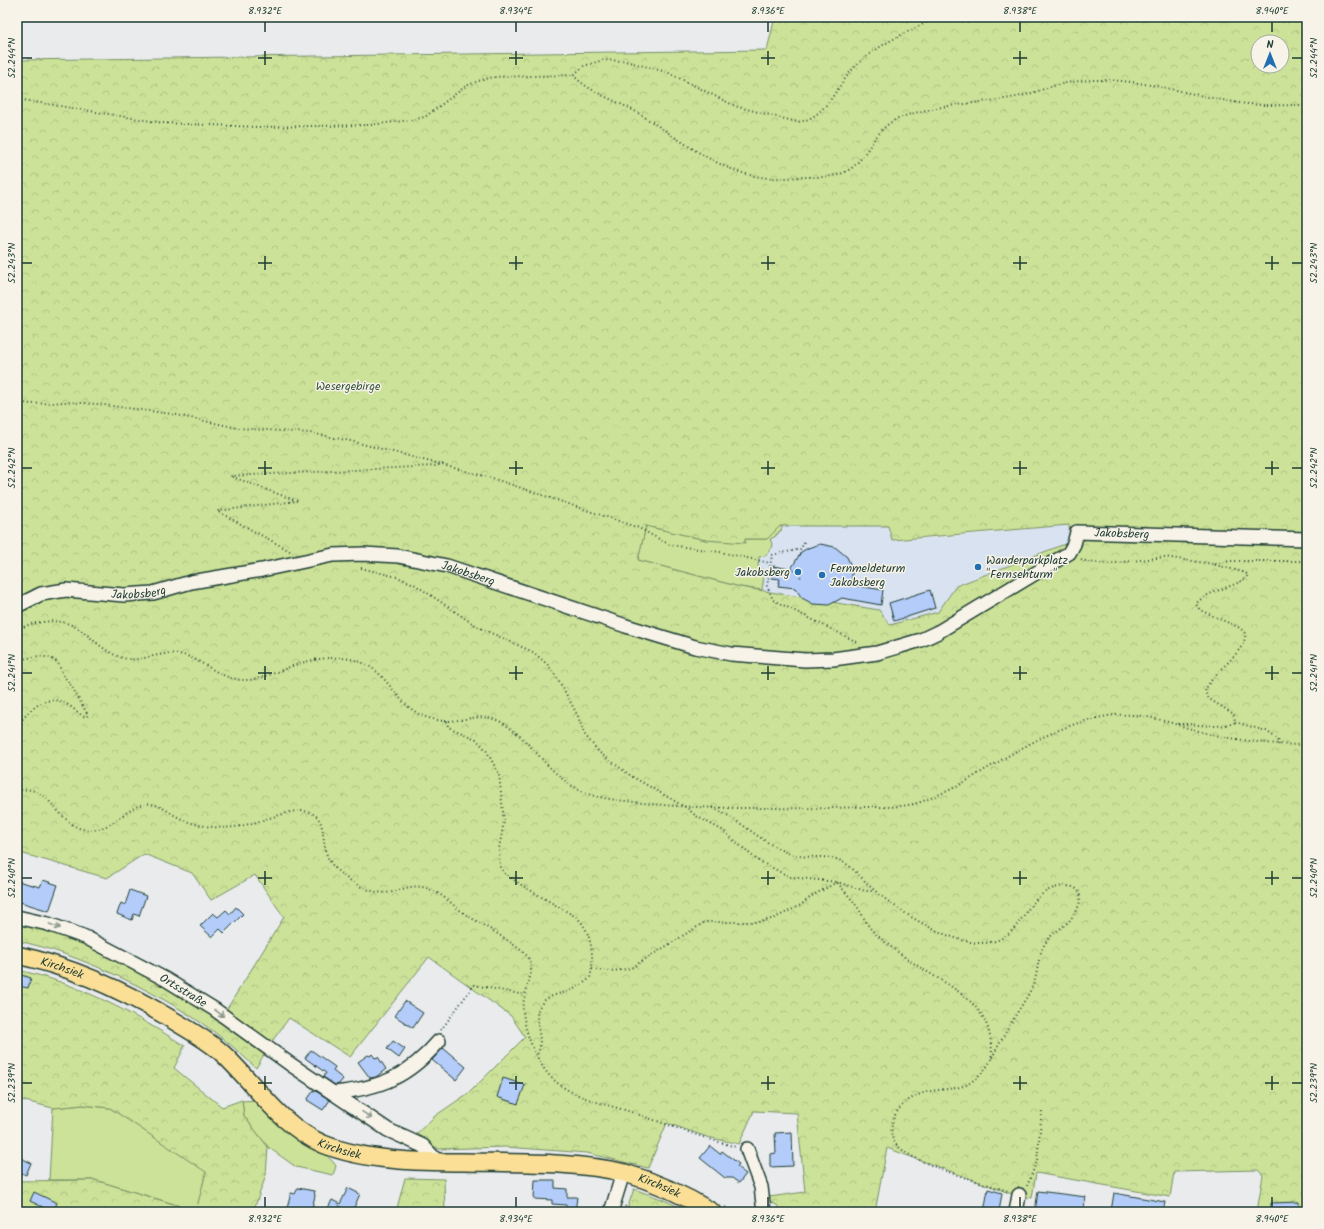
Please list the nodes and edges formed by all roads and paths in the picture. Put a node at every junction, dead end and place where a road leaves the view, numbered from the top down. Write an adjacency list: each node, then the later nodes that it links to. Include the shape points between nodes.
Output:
1 (938, 17): 2 (path, via 868,55 852,70 822,111 806,121 797,122 735,106 668,72 640,64 603,60 584,66)
2 (573, 74): 3 (path, via 485,79 466,86 425,117 370,125 265,127 163,123); 4 (path, via 581,83 636,112 713,160 759,177 781,178 838,174 851,169 884,126 916,112 1018,96 1066,83 1099,80 1136,82 1258,105)
3 (17, 99)
4 (1307, 105)
5 (17, 402): 6 (path, via 97,404 172,414 238,428 310,434 351,441)
6 (443, 464): 10 (path, via 230,476 296,501 217,511 286,550); 12 (path, via 639,528 670,545)
7 (1307, 539): 9 (street, Jakobsberg, via 1077,532)
8 (804, 542): 12 (path, via 801,549 772,555)
9 (1069, 553): 10 (street, Jakobsberg, via 921,640 877,653 805,660 731,654 695,647 447,566 398,556 333,555); 13 (path, via 1099,564 1164,557)
10 (310, 559): 17 (street, Jakobsberg, via 191,582 154,593 124,595 66,590 41,594)
11 (1307, 561): 13 (path, via 1238,561)
12 (770, 563): 14 (path)
13 (1213, 564): 22 (path, via 1248,575 1240,582 1204,597 1196,604 1200,610 1240,628 1245,633 1244,642 1208,684 1205,692 1209,699 1234,714)
14 (770, 566): 16 (path, via 801,572); 19 (path, via 767,586 773,600)
15 (356, 567): 28 (path, via 370,569 414,584 478,627 533,652 548,665 559,681 578,716 584,734 600,753 632,776)
16 (800, 580)
17 (17, 606)
18 (17, 631): 21 (path, via 39,622 56,620 71,623 110,653 120,657 131,660 169,653 181,654 228,677 242,680 256,680 313,660 350,659 373,668 417,713)
19 (860, 643)
20 (17, 660): 24 (path, via 39,656 51,658 58,663 88,715 82,716 68,704 60,701 46,701 30,710)
21 (447, 721): 28 (path, via 486,717 500,721 555,774 586,793); 34 (path, via 448,727 476,740 486,750 499,774 504,821 498,854 500,867 505,874 523,886 582,921 588,935)
22 (1235, 722): 23 (path, via 1225,727 1194,723); 25 (path, via 1266,732 1278,740)
23 (1175, 724): 25 (path, via 1241,740); 29 (path, via 1138,714 1086,720 1058,729 1025,746 950,791 911,805)
24 (17, 726)
25 (1279, 745): 26 (path)
26 (1307, 745)
27 (17, 791): 35 (path, via 28,790 38,793 76,827 90,830 101,828 144,804 155,805 183,820 214,828 254,824 296,811 309,812 320,818 328,857 340,873 361,887 373,892 390,892 412,886 431,889 525,953 532,963)
28 (687, 808): 29 (path); 30 (path, via 722,830 770,868 790,877)
29 (711, 808): 31 (path, via 737,820 778,848 808,858 835,859 843,862)
30 (837, 882): 31 (path, via 865,891); 34 (path, via 775,918 740,923 705,922 631,968 620,971); 38 (path, via 876,935 973,1004 989,1031)
31 (875, 891): 38 (path, via 925,924 952,937 980,943 993,942 1010,933 1031,904 1056,887 1071,886 1080,892 1076,913 1046,942 1033,986)
32 (17, 917): 39 (street, Ortsstraße, one-way to 39, via 48,924 85,937 159,975 214,1009)
33 (17, 955): 42 (main road, Kirchsiek, via 56,965 95,980 161,1012 219,1050 284,1119 324,1144 376,1156)
34 (592, 969): 37 (path, via 590,978 580,986 548,998 539,1008 537,1014 540,1048)
35 (525, 995): 36 (path, via 474,985 441,1030); 37 (path, via 524,1017)
36 (439, 1041): 39 (street, via 408,1071 387,1082 366,1089)
37 (536, 1056): 41 (path, via 544,1070 567,1090 705,1138)
38 (991, 1060): 44 (path, via 978,1076 966,1085 919,1094 905,1103 896,1112 892,1134 895,1142 905,1152 919,1160)
39 (334, 1093): 42 (street, Ortsstraße, one-way to 42, via 388,1130 423,1146)
40 (1042, 1110): 44 (path, via 1032,1177)
41 (747, 1149): 47 (street, via 761,1187)
42 (438, 1162): 43 (main road, Kirchsiek, via 576,1166)
43 (622, 1173): 45 (street); 46 (main road, Kirchsiek, via 674,1190)
44 (1019, 1195): 48 (street)
45 (611, 1212)
46 (712, 1212)
47 (764, 1212)
48 (1016, 1212)

